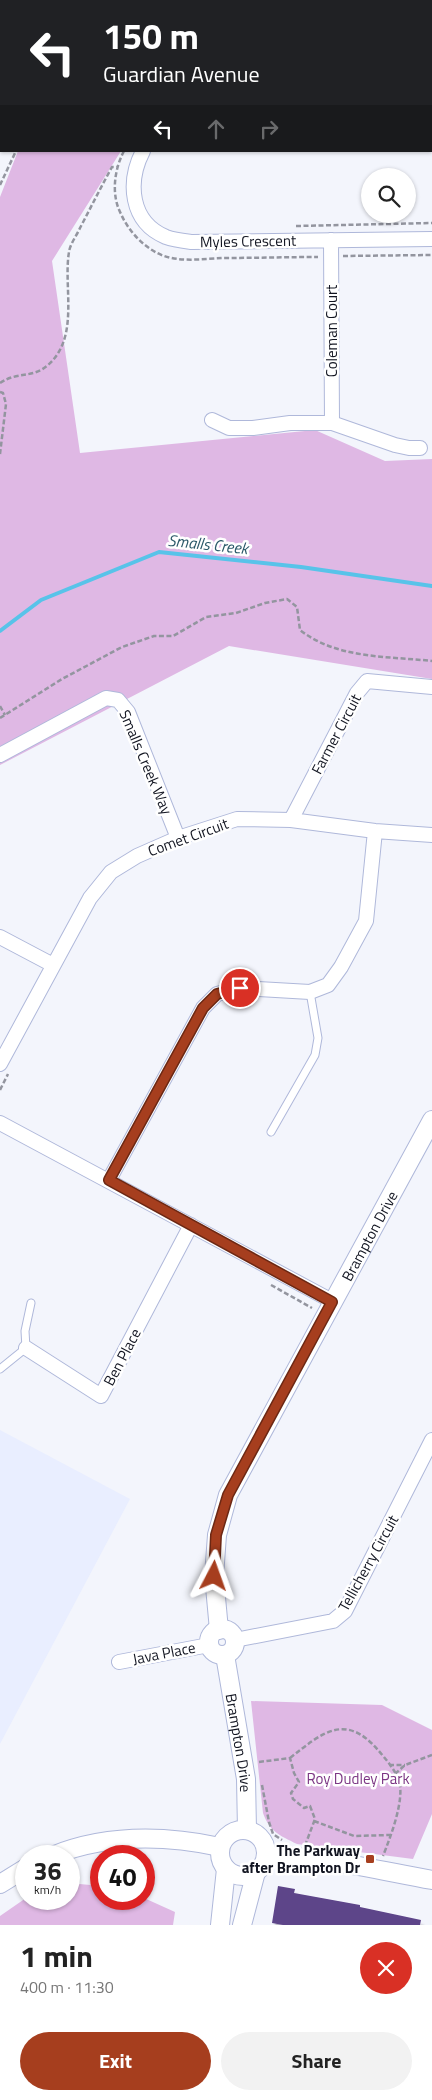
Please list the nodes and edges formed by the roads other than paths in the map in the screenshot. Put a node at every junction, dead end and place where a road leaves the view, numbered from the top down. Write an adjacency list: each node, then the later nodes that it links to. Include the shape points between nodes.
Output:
1 (143, 152): 3 (street, Myles Crescent, via 133,183 135,204 149,226 167,237 192,242)
2 (432, 238): 3 (street, Myles Crescent)
3 (331, 240): 5 (street, Coleman Court)
4 (212, 420): 5 (street, via 229,428)
5 (332, 423): 6 (street, via 396,445)
6 (420, 448)
7 (432, 687): 9 (street, Farmer Circuit, via 367,681 357,693)
8 (0, 756): 12 (street, Smalls Creek Way, via 106,698 118,700 128,712)
9 (291, 820): 10 (street, Comet Circuit); 12 (street, Comet Circuit, via 236,819)
10 (375, 831): 11 (street, Comet Circuit); 15 (street, via 366,921 328,985)
11 (432, 835)
12 (178, 838): 14 (street, Comet Circuit, via 137,856 111,872 90,898)
13 (0, 937): 14 (street)
14 (52, 965): 16 (street, Comet Circuit)
15 (310, 992): 19 (lane, via 318,1038 315,1055); 20 (street, via 240,988 217,994 203,1008)
16 (5, 1068)
17 (432, 1120): 22 (street, Brampton Drive)
18 (0, 1123): 20 (street)
19 (271, 1132)
20 (109, 1180): 21 (street)
21 (191, 1225): 22 (street); 24 (street, Ben Place, via 101,1396)
22 (332, 1302): 27 (street, Brampton Drive, via 228,1495 216,1535 214,1576)
23 (30, 1303): 24 (lane, via 25,1331)
24 (26, 1348): 25 (lane)
25 (0, 1369)
26 (432, 1440): 29 (street, Tellicherry Circuit, via 345,1611 333,1620)
27 (220, 1630): 28 (street, via 212,1634); 29 (street, via 231,1633)
28 (209, 1645): 29 (street, via 215,1653); 30 (street, Java Place)
29 (230, 1648): 31 (street, Brampton Drive, via 246,1779)
30 (120, 1662)
31 (247, 1830): 33 (street, via 227,1835); 34 (street, via 254,1832)
32 (80, 1847): 33 (street, via 134,1838)
33 (220, 1847): 35 (street, via 220,1859)
34 (272, 1856): 36 (street); 38 (street, via 334,1862)
35 (226, 1870): 36 (street, via 237,1876); 40 (street)
36 (256, 1872): 41 (street)
37 (15, 1875): 39 (street)
38 (432, 1880)
39 (0, 1884)
40 (220, 1925)
41 (242, 1925)

